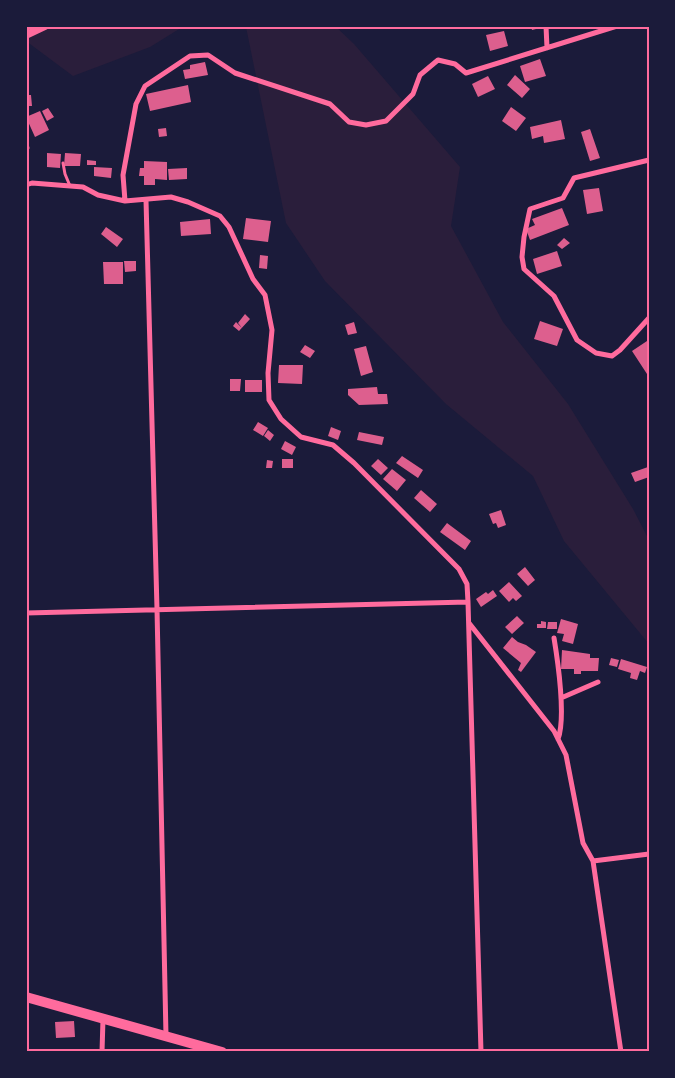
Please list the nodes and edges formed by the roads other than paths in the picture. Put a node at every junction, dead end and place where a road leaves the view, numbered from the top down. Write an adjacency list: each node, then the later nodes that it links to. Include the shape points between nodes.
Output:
1 (45, 26): 4 (street)
2 (546, 26): 5 (street)
3 (617, 26): 5 (street)
4 (26, 35)
5 (547, 48): 12 (street, via 466,73 455,64 438,60 420,75 413,94 386,121 366,125 349,122 330,104 235,73 208,56 190,56 145,86 136,104 124,175)
6 (26, 141): 7 (lane)
7 (26, 152)
8 (649, 160): 14 (street, via 574,178 563,198 530,209 522,257 524,269 554,296 577,340 596,353 612,356)
9 (63, 163): 11 (lane)
10 (27, 184): 11 (street)
11 (70, 186): 12 (street)
12 (125, 200): 13 (street)
13 (146, 200): 15 (street, via 171,197 188,202 220,216 229,226 253,279 265,295 272,330 268,373 270,400 282,419 301,437 333,445 354,463 459,568 467,584); 16 (street)
14 (649, 318)
15 (468, 602): 16 (street); 18 (street)
16 (157, 609): 17 (street); 27 (street)
17 (26, 613)
18 (469, 623): 22 (street); 30 (street)
19 (554, 638): 21 (street)
20 (598, 682): 21 (street)
21 (561, 698): 22 (street)
22 (558, 739): 24 (street, via 566,755 583,843)
23 (649, 854): 24 (street)
24 (593, 861): 31 (street)
25 (26, 997): 26 (main road)
26 (103, 1019): 27 (main road); 28 (street)
27 (166, 1036): 29 (main road)
28 (102, 1052)
29 (222, 1052)
30 (481, 1052)
31 (622, 1052)

